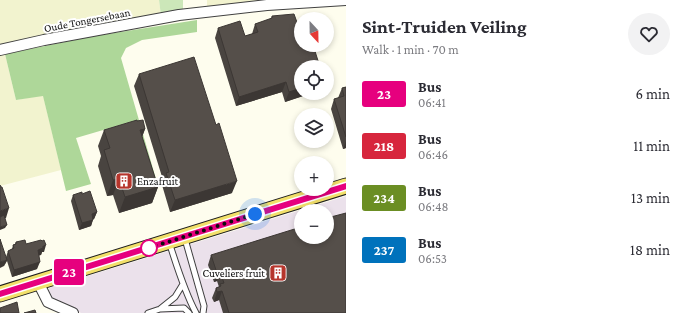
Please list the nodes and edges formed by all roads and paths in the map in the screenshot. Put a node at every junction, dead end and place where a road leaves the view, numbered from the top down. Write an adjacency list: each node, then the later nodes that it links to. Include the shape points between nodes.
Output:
1 (346, 0): 2 (street, Oude Tongersebaan, via 179,15)
2 (0, 50)
3 (346, 186): 4 (main road)
4 (184, 236): 5 (main road); 14 (lane, via 204,306)
5 (169, 241): 6 (main road); 7 (lane)
6 (38, 282): 8 (main road); 10 (street, via 48,302)
7 (183, 284): 9 (lane, via 175,297); 13 (lane)
8 (0, 294)
9 (160, 309): 11 (lane); 12 (lane, via 184,308)
10 (72, 313)
11 (148, 313)
12 (189, 313)
13 (196, 313)
14 (203, 313)

